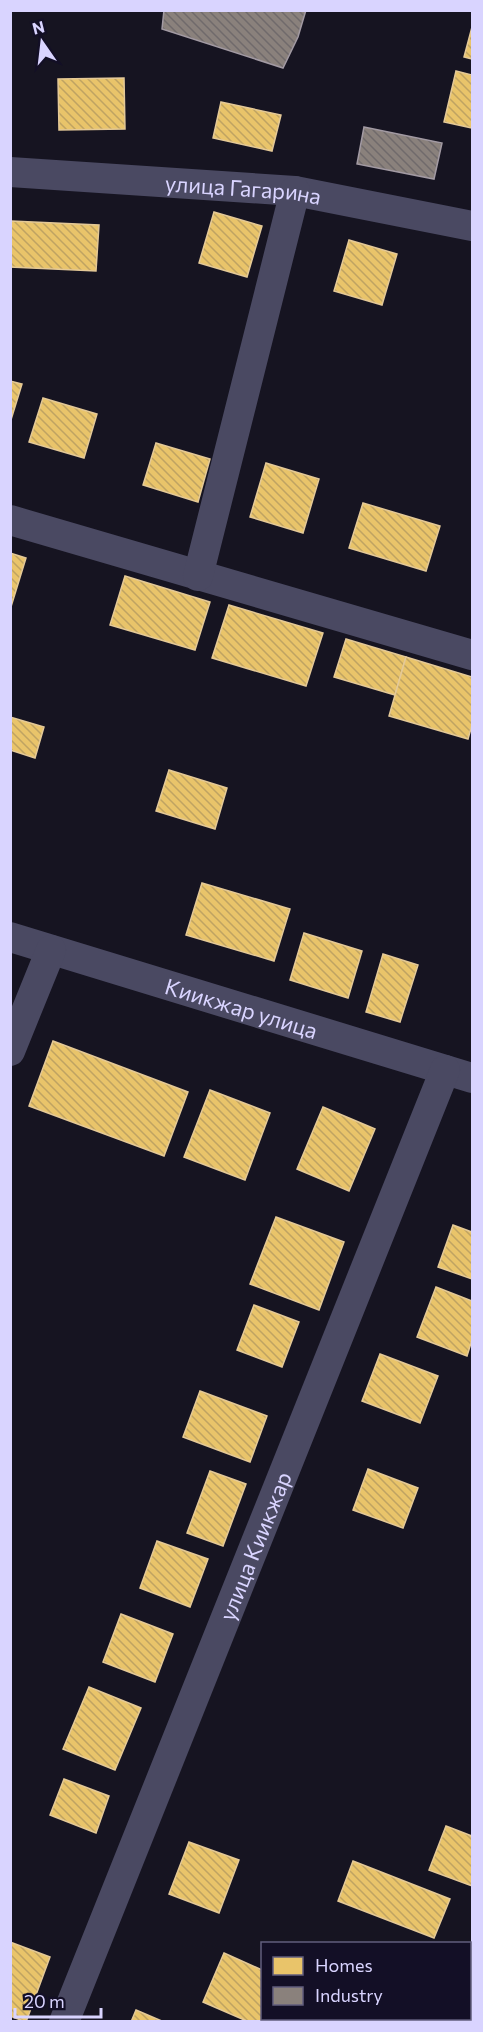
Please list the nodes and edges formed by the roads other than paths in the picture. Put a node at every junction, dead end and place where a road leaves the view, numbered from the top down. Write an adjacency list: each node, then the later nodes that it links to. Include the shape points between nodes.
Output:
1 (10, 172): 2 (street, улица Гагарина)
2 (295, 191): 3 (street, улица Гагарина); 5 (street)
3 (472, 226)
4 (10, 520): 5 (street)
5 (198, 576): 6 (street)
6 (472, 655)
7 (10, 937): 8 (street, Киикжар улица)
8 (51, 950): 9 (street); 10 (street, Киикжар улица)
9 (10, 1051)
10 (459, 1074): 11 (street, улица Киикжар)
11 (64, 2022)

